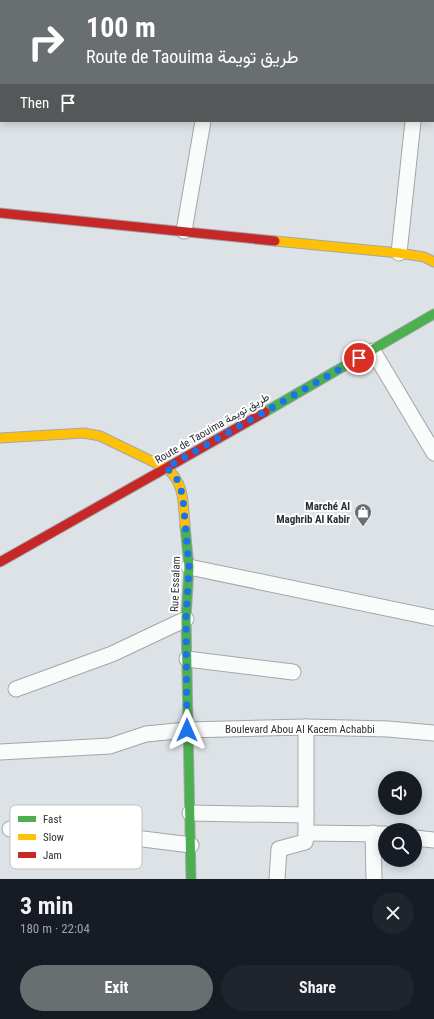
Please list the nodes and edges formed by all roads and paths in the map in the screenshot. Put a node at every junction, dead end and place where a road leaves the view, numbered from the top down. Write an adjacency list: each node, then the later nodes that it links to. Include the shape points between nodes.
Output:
1 (203, 122): 4 (street)
2 (413, 122): 5 (street)
3 (0, 213): 4 (street)
4 (184, 231): 5 (street)
5 (398, 253): 6 (street, via 424,257)
6 (434, 262)
7 (434, 314): 8 (street, Route de Taouima طريق تويمة)
8 (372, 351): 10 (street); 11 (street, Route de Taouima طريق تويمة)
9 (0, 438): 11 (street, via 84,433 94,435)
10 (434, 453)
11 (166, 468): 12 (street, Route de Taouima طريق تويمة); 13 (street, Rue Essalam, via 174,474 180,485)
12 (0, 562)
13 (189, 567): 14 (street); 15 (street, Rue Essalam)
14 (434, 618)
15 (186, 619): 16 (street, Rue Essalam); 18 (street, via 112,654)
16 (187, 659): 17 (street); 20 (street, Rue Essalam)
17 (293, 672)
18 (16, 689)
19 (306, 728): 20 (street, Boulevard Abou Al Kacem Achabbi); 21 (street, Boulevard Abou Al Kacem Achabbi, via 388,729); 24 (street)
20 (187, 730): 22 (street, Boulevard Abou Al Kacem Achabbi, via 146,734 110,746); 23 (street, Rue Essalam)
21 (434, 734)
22 (0, 752)
23 (190, 813): 24 (street); 31 (street, Rue Essalam)
24 (306, 815): 25 (street)
25 (306, 833): 26 (street); 33 (street, via 306,841 278,850)
26 (378, 833)
27 (142, 839): 31 (street)
28 (422, 839): 29 (street)
29 (434, 840)
30 (378, 842): 34 (street)
31 (191, 845): 32 (street, Rue Essalam)
32 (191, 879)
33 (277, 879)
34 (374, 879)

